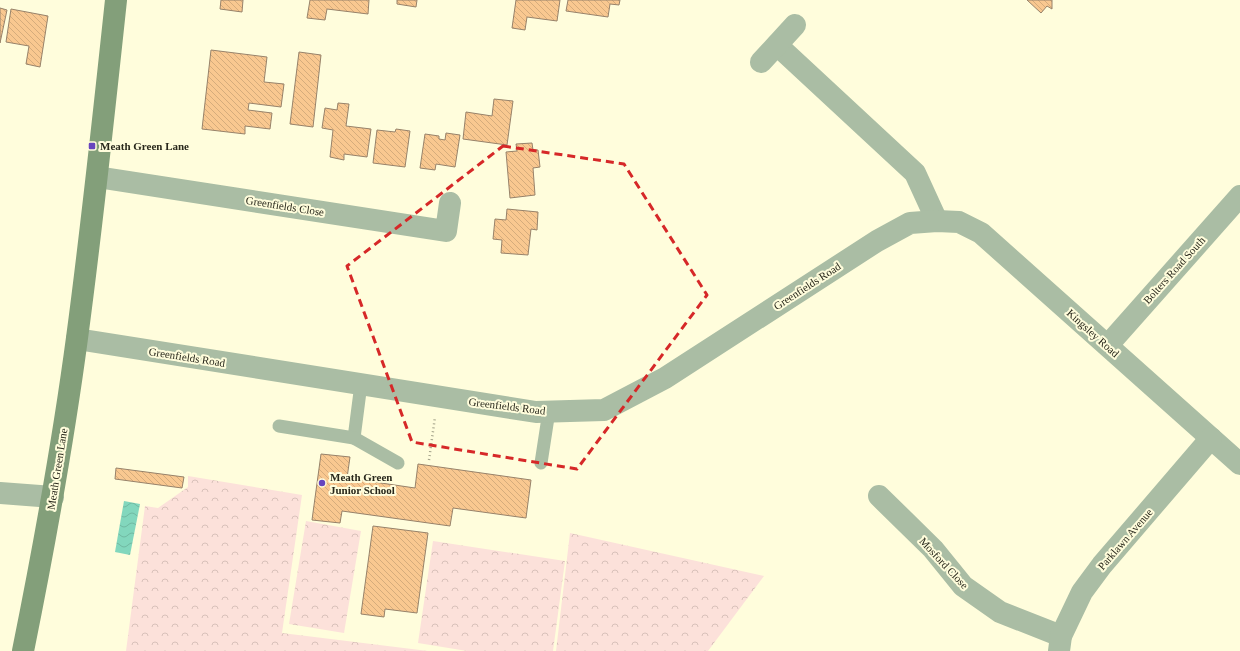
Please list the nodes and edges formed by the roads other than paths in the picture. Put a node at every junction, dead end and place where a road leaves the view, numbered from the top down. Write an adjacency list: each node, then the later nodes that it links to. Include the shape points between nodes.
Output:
1 (116, 0): 5 (street, Meath Green Lane)
2 (795, 25): 3 (street)
3 (777, 45): 4 (street); 8 (street, via 915,173)
4 (761, 62)
5 (97, 177): 7 (street, Greenfields Close, via 446,231); 9 (street, Meath Green Lane)
6 (1240, 196): 10 (street, Bolters Road South)
7 (450, 203)
8 (937, 221): 10 (street, Kingsley Road, via 959,222 981,233); 12 (street, Greenfields Road, via 910,223 876,241 665,378 604,410)
9 (77, 339): 11 (street, Greenfields Road); 20 (street, Meath Green Lane)
10 (1108, 345): 15 (street, Kingsley Road)
11 (361, 384): 12 (street, Greenfields Road, via 536,412); 14 (lane)
12 (549, 411): 17 (lane)
13 (279, 426): 14 (lane)
14 (354, 438): 16 (lane)
15 (1211, 438): 18 (street, Kingsley Road); 22 (street, Parklawn Avenue, via 1102,565 1082,592)
16 (398, 463)
17 (541, 463)
18 (1240, 464)
19 (0, 493): 20 (street)
20 (53, 496): 23 (street, Meath Green Lane)
21 (879, 496): 22 (street, Mosford Close, via 933,549 963,586 1000,612)
22 (1060, 643)
23 (24, 651)

